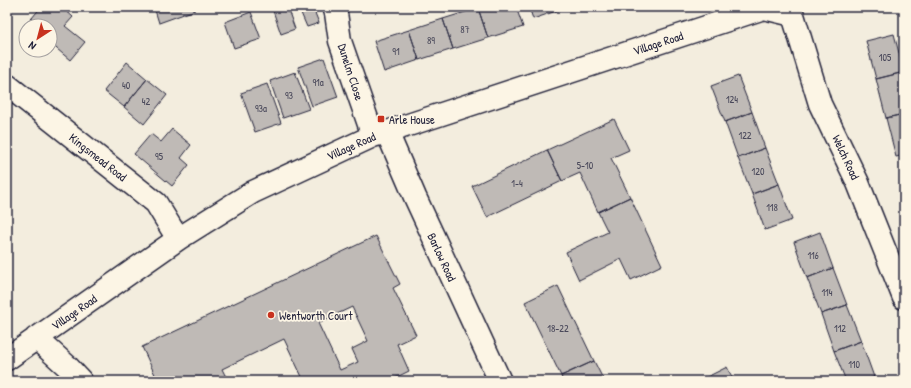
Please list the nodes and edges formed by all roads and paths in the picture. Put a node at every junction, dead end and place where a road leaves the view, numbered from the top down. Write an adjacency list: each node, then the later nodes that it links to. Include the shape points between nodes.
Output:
1 (334, 7): 4 (street, Dunelm Close, via 340,41)
2 (797, 11): 4 (street, Village Road, via 764,8); 6 (street, Welch Road, via 820,104 858,183)
3 (7, 85): 5 (street, Kingsmead Road, via 156,203)
4 (380, 134): 5 (street, Village Road, via 253,192); 10 (street, Barlow Road, via 415,197)
5 (178, 239): 7 (street, Village Road)
6 (903, 292)
7 (36, 338): 8 (street, Village Road); 9 (street)
8 (7, 359)
9 (81, 381)
10 (500, 381)

